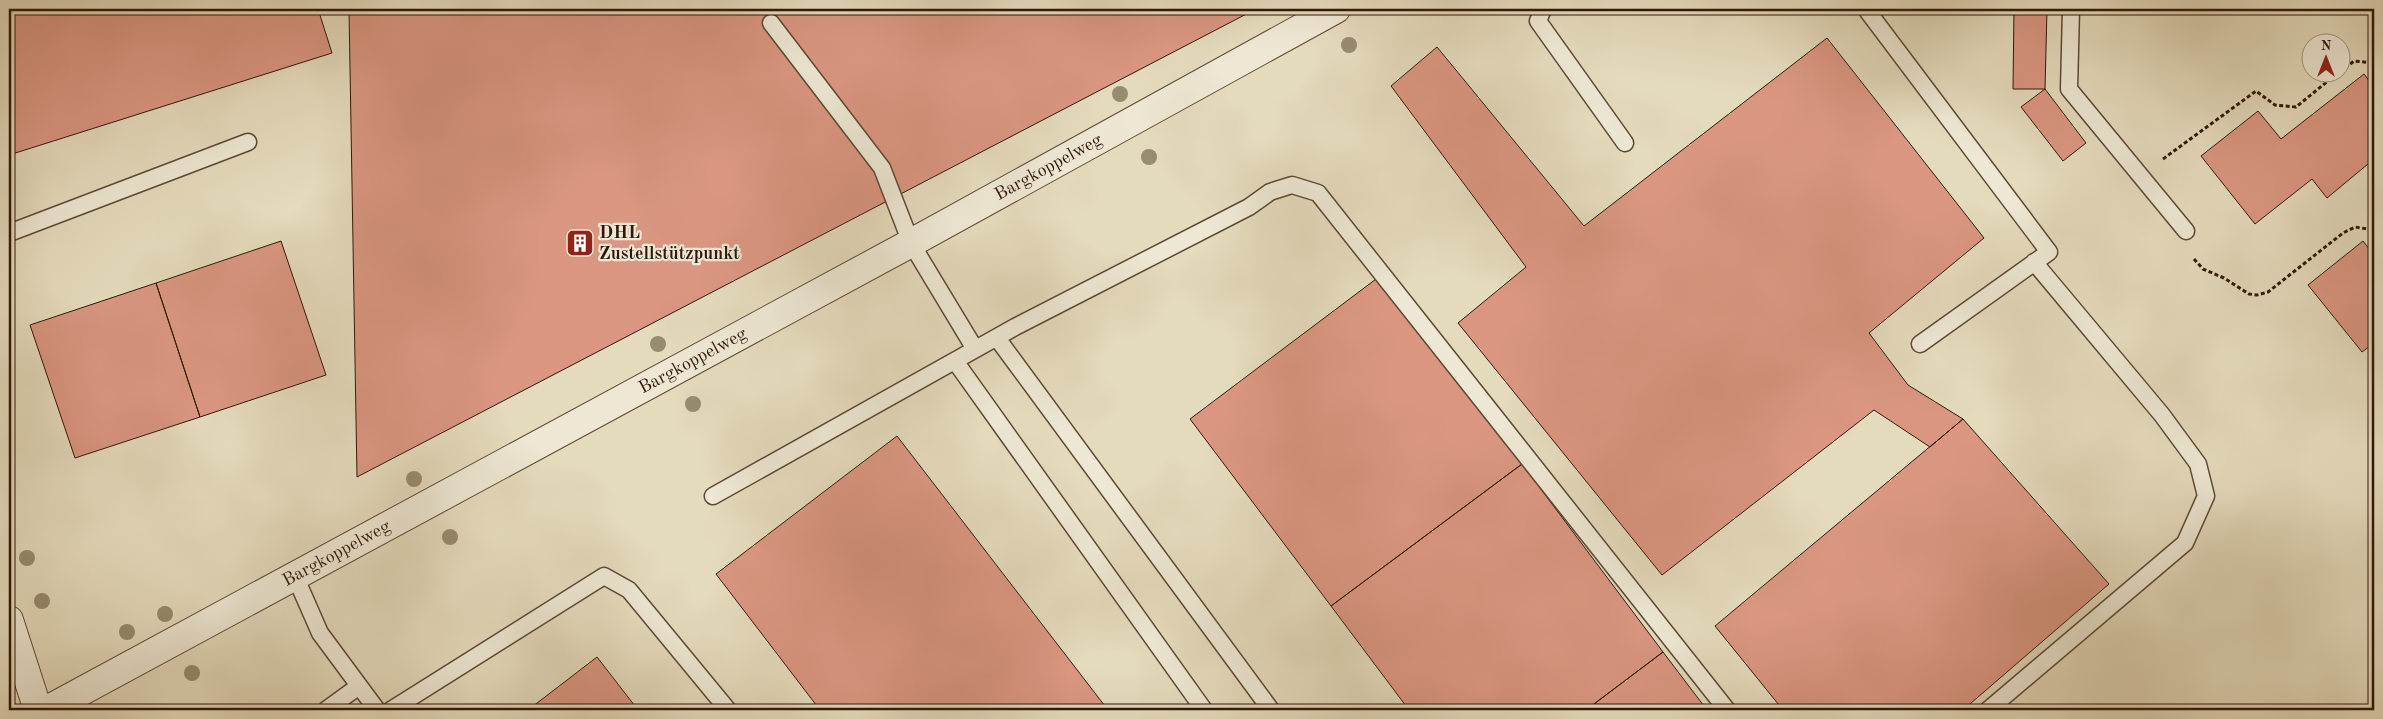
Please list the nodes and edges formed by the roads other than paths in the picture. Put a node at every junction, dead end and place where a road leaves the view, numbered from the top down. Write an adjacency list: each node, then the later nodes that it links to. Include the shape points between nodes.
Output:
1 (1336, 9): 10 (street, Bargkoppelweg)
2 (1543, 9): 7 (lane, via 1538,21)
3 (1866, 9): 11 (lane, via 2049,252)
4 (2071, 9): 8 (lane, via 2069,89)
5 (771, 23): 10 (lane, via 882,168)
6 (248, 142): 9 (lane)
7 (1625, 143)
8 (2186, 231)
9 (9, 233)
10 (911, 242): 14 (lane); 17 (street, Bargkoppelweg)
11 (2034, 262): 13 (lane); 29 (lane, via 2162,415 2193,457 2198,464 2206,496 2184,543)
12 (996, 338): 14 (lane); 27 (lane); 28 (lane, via 1248,207 1270,192 1292,185 1318,193)
13 (1920, 344)
14 (975, 350): 15 (lane)
15 (955, 361): 16 (lane); 26 (lane)
16 (713, 496)
17 (295, 576): 19 (lane, via 320,633); 21 (street, Bargkoppelweg)
18 (9, 620): 20 (street)
19 (360, 686): 22 (lane); 23 (lane)
20 (38, 710)
21 (47, 710)
22 (326, 710)
23 (377, 710)
24 (391, 710): 25 (lane, via 604,576 629,590)
25 (728, 710)
26 (1204, 710)
27 (1271, 710)
28 (1727, 710)
29 (1988, 710)

